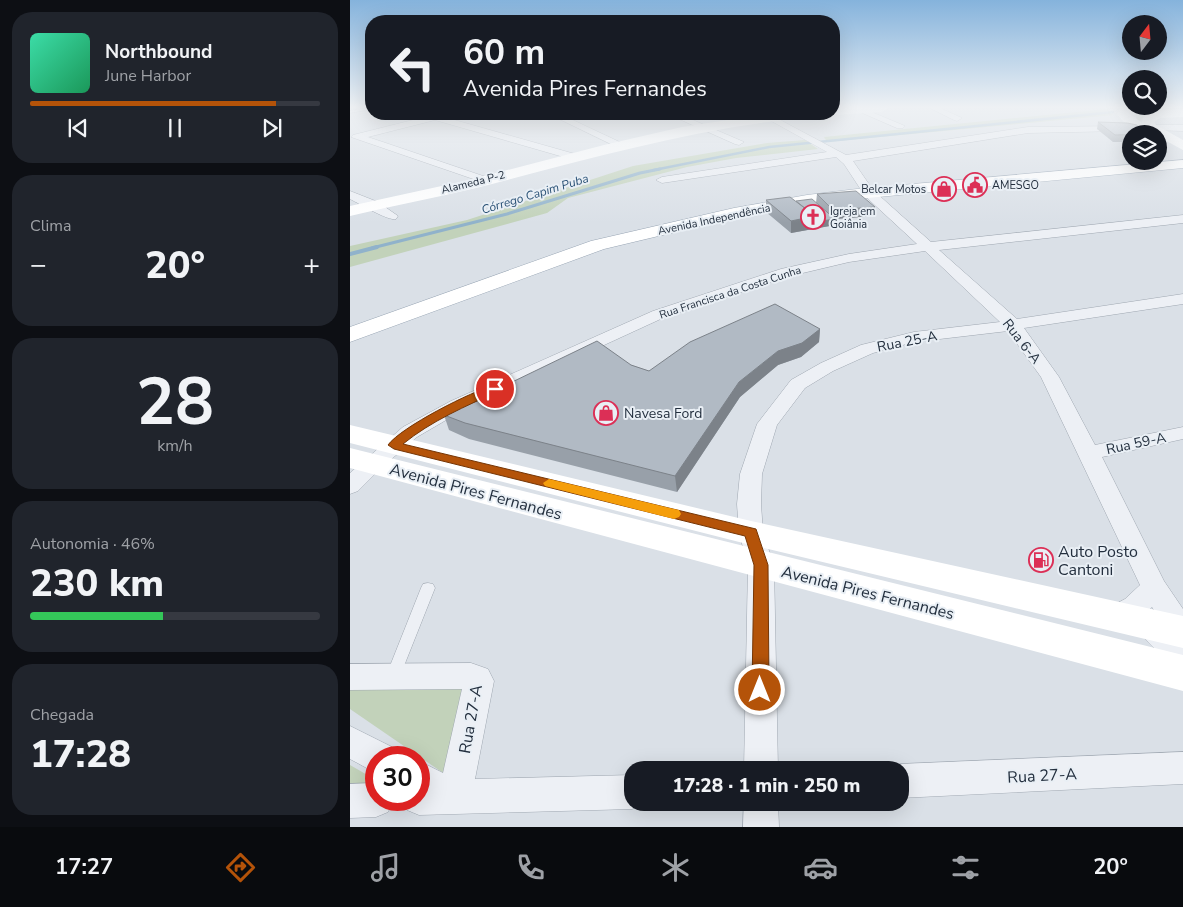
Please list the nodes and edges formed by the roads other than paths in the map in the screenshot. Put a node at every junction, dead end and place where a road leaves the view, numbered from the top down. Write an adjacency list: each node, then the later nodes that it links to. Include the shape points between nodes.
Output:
1 (381, 147): 14 (street)
2 (538, 147): 8 (street)
3 (609, 147): 8 (main road, Alameda P-2)
4 (823, 147): 10 (street, Rua 6-A)
5 (913, 147): 10 (street)
6 (1169, 147): 9 (main road)
7 (1167, 149): 9 (main road)
8 (571, 156): 14 (main road, Alameda P-2)
9 (1182, 156): 11 (main road); 13 (main road, Avenida Independência)
10 (841, 157): 15 (street); 16 (street, Rua 6-A)
11 (1167, 159)
12 (1122, 164): 13 (main road, Avenida Independência)
13 (1002, 178): 16 (main road, Avenida Independência)
14 (485, 180): 18 (main road, Alameda P-2)
15 (662, 180)
16 (866, 190): 22 (main road, Avenida Independência); 23 (street, Rua 6-A)
17 (350, 195): 18 (street)
18 (374, 205): 19 (main road, Alameda P-2); 20 (street)
19 (350, 211)
20 (392, 216)
21 (1183, 219): 23 (street, Rua Francisca da Costa Cunha)
22 (592, 242): 25 (main road, Avenida Independência); 27 (main road, Avenida Independência)
23 (927, 247): 26 (street, Rua 6-A); 31 (street, Rua Francisca da Costa Cunha, via 849,258 786,272 658,314 458,405 410,432)
24 (1183, 299): 26 (street, Rua 25-A)
25 (350, 324)
26 (1013, 325): 30 (street, Rua 6-A, via 1050,377); 32 (street, Rua 25-A, via 914,337 867,349 798,384 767,424 758,448 749,504)
27 (350, 335)
28 (1183, 433): 30 (street, Rua 59-A)
29 (350, 434): 31 (main road, Avenida Pires Fernandes)
30 (1089, 452): 33 (street, Rua 6-A)
31 (366, 463): 32 (main road, Avenida Pires Fernandes)
32 (756, 549): 35 (main road, Avenida Pires Fernandes); 39 (main road, Avenida Pires Fernandes); 44 (street, Rua 25-A)
33 (1154, 587): 35 (street, via 1135,607); 36 (street, Rua 6-A)
34 (428, 588): 40 (lane)
35 (1131, 620): 37 (main road, Avenida Pires Fernandes); 38 (street)
36 (1183, 627)
37 (1183, 632)
38 (1183, 653)
39 (1183, 673)
40 (392, 676): 41 (street, Rua 27-A); 49 (street, Rua 27-A, via 471,676 479,681)
41 (350, 677)
42 (350, 742): 43 (street)
43 (365, 750)
44 (761, 761)
45 (1183, 768): 46 (street, Rua 27-A)
46 (909, 781)
47 (430, 784): 49 (street)
48 (624, 792): 49 (street)
49 (455, 796): 50 (street)
50 (430, 797)
51 (365, 800): 52 (street)
52 (350, 801)
53 (761, 811): 54 (street)
54 (761, 827)

